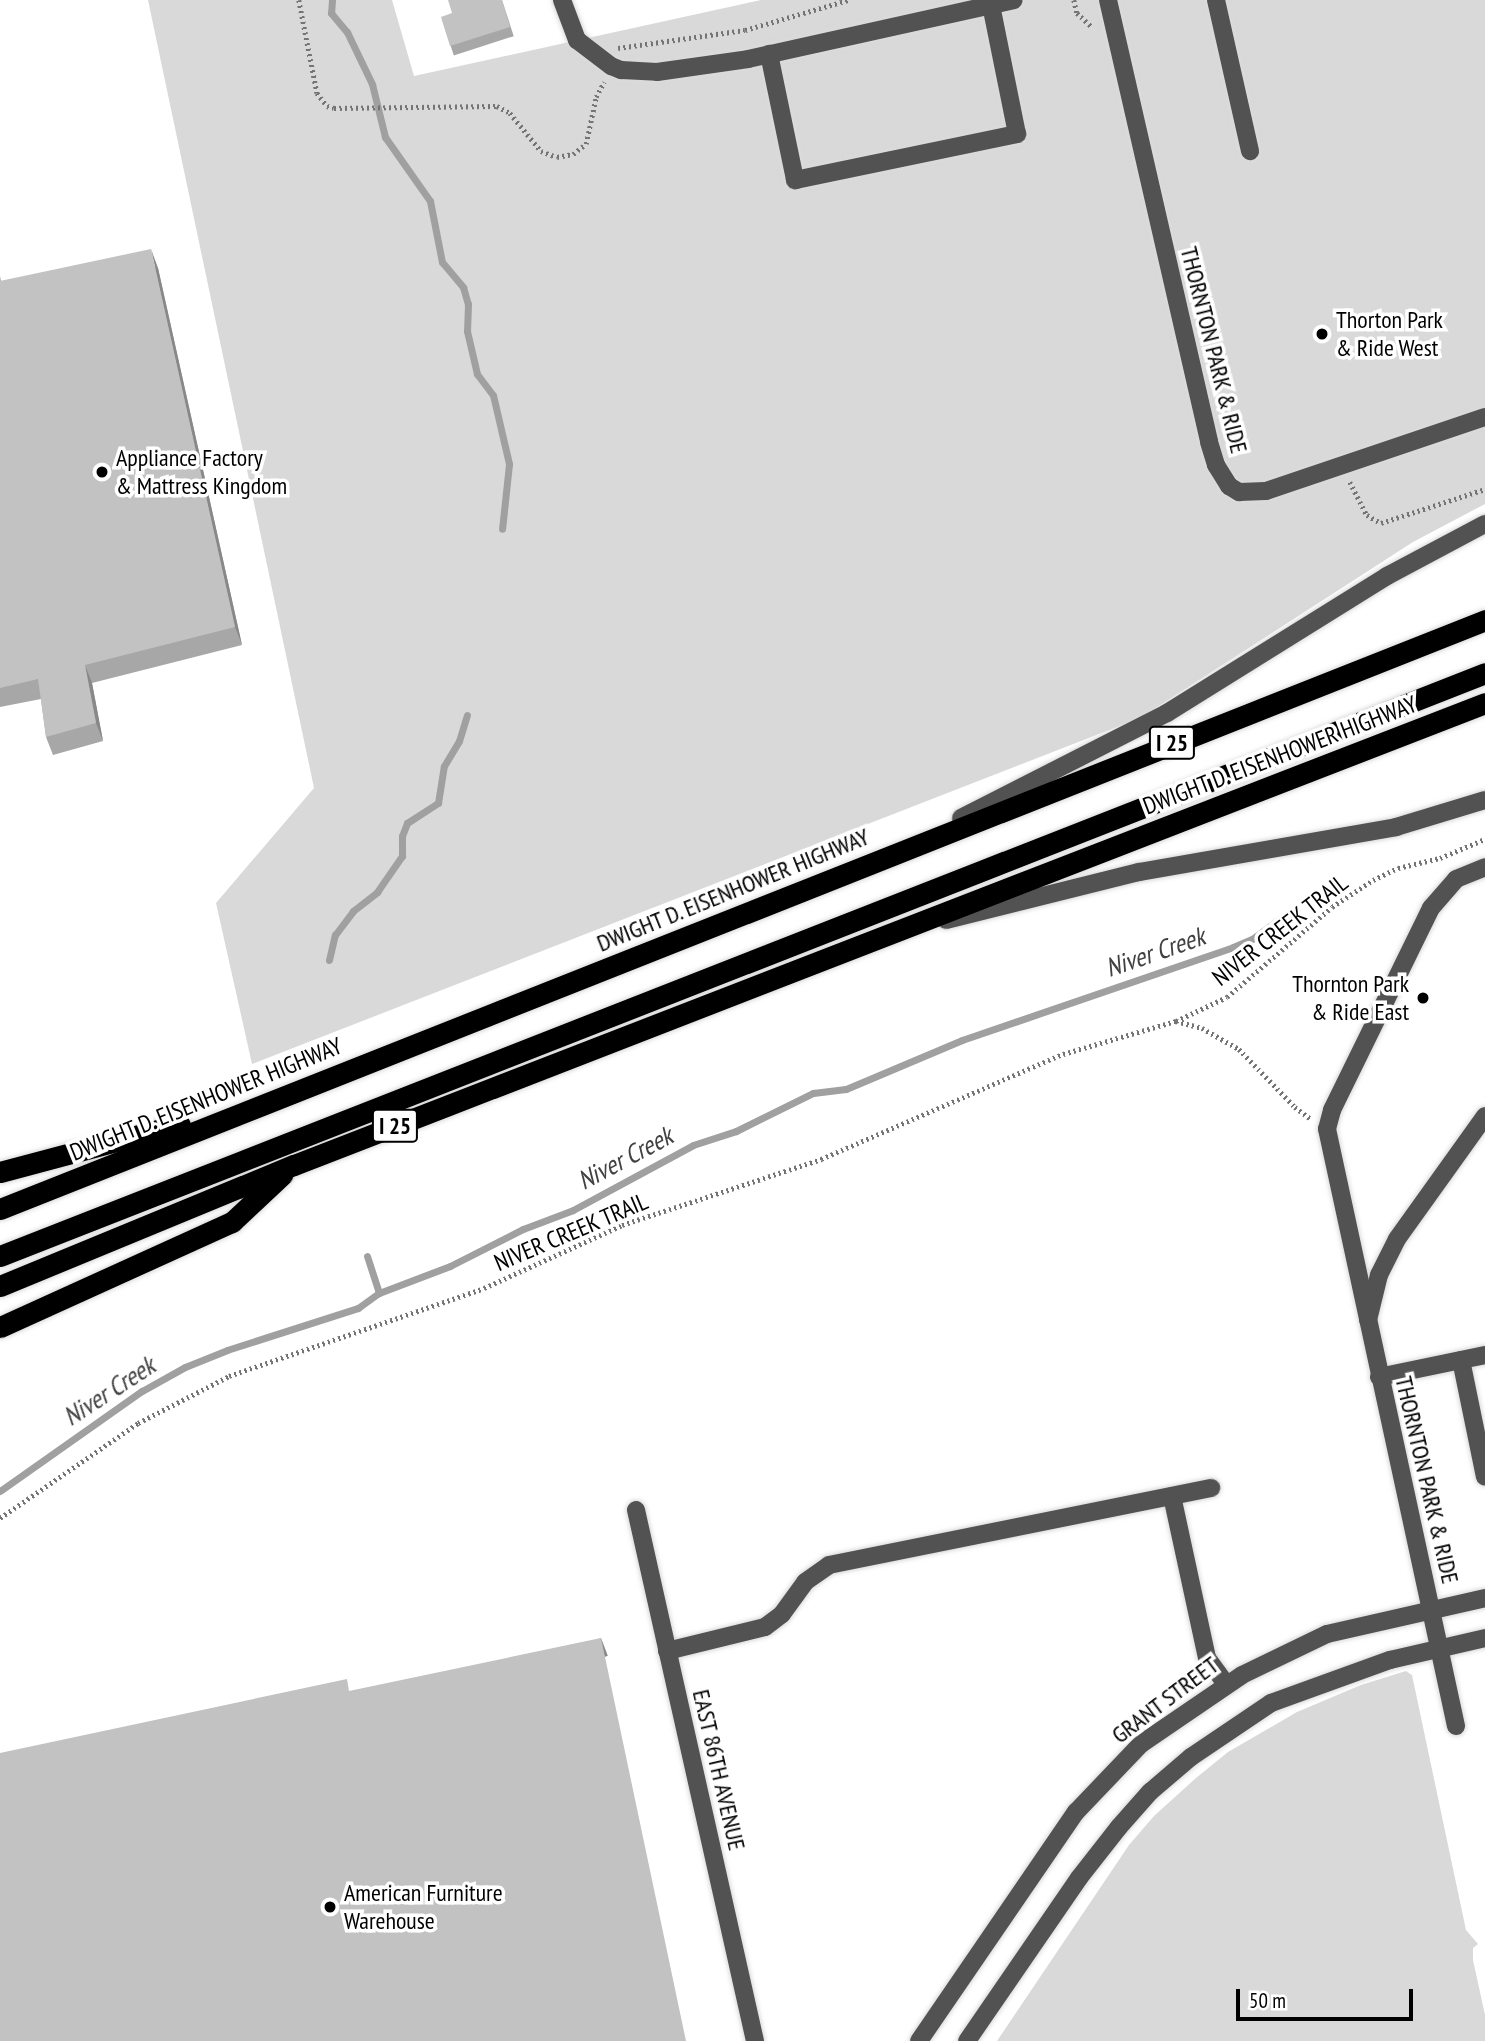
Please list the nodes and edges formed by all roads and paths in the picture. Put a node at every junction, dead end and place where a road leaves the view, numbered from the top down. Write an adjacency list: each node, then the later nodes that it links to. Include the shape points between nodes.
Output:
1 (299, 0): 12 (path, via 317,93 327,106 497,106 510,113 541,150 557,157 586,144 596,97)
2 (562, 0): 10 (street, via 577,40 621,70 657,72)
3 (848, 0): 11 (path, via 745,30 619,46)
4 (1014, 0): 8 (street)
5 (1074, 0): 9 (path)
6 (1108, 0): 14 (street, THORNTON PARK & RIDE, via 1209,442 1229,486 1240,492 1266,491)
7 (1216, 0): 13 (street)
8 (991, 5): 10 (street); 10 (street, via 1017,134 795,180)
9 (1095, 40)
10 (769, 54)
11 (616, 55)
12 (606, 78)
13 (1250, 151)
14 (1485, 418)
15 (1338, 486): 16 (path, via 1351,482 1367,515 1381,523)
16 (1485, 489)
17 (1485, 524): 24 (street, via 1387,576 1155,719)
18 (1485, 620): 24 (highway, DWIGHT D. EISENHOWER HIGHWAY / I 25)
19 (1485, 674): 33 (highway)
20 (1485, 703): 25 (highway, DWIGHT D. EISENHOWER HIGHWAY / I 25)
21 (1485, 800): 25 (street, via 1396,827 1118,876)
22 (1485, 839): 26 (path, NIVER CREEK TRAIL, via 1373,880 1332,907 1227,997)
23 (1485, 867): 29 (street, via 1456,879 1430,908)
24 (860, 868): 27 (highway, DWIGHT D. EISENHOWER HIGHWAY / I 25)
25 (892, 935): 30 (highway, DWIGHT D. EISENHOWER HIGHWAY / I 25)
26 (1176, 1021): 29 (path, via 1202,1028 1239,1049 1295,1107); 44 (path, NIVER CREEK TRAIL, via 1063,1054 821,1159 622,1225 494,1284 229,1376 138,1423)
27 (316, 1082): 31 (highway, via 124,1141); 32 (highway, DWIGHT D. EISENHOWER HIGHWAY / I 25)
28 (1485, 1116): 35 (street, THORNTON PARK & RIDE, via 1397,1239 1379,1275)
29 (1326, 1129): 35 (street, THORNTON PARK & RIDE)
30 (293, 1165): 34 (highway, DWIGHT D. EISENHOWER HIGHWAY / I 25); 36 (highway, via 232,1222)
31 (0, 1172)
32 (0, 1209)
33 (0, 1256)
34 (0, 1286)
35 (1367, 1323): 39 (street, THORNTON PARK & RIDE)
36 (0, 1327)
37 (1485, 1355): 38 (street)
38 (1461, 1360): 39 (street); 40 (street)
39 (1378, 1377): 46 (street, THORNTON PARK & RIDE)
40 (1485, 1477)
41 (1211, 1488): 42 (street)
42 (1172, 1496): 49 (street, via 829,1565 805,1582 782,1614 765,1627); 50 (street, via 1207,1658)
43 (636, 1510): 49 (street, EAST 86TH AVENUE)
44 (0, 1518)
45 (1485, 1598): 46 (street, GRANT STREET)
46 (1431, 1609): 48 (street, THORNTON PARK & RIDE); 50 (street, GRANT STREET, via 1327,1634)
47 (1485, 1638): 48 (street)
48 (1438, 1647): 51 (street, THORNTON PARK & RIDE); 56 (street, via 1271,1703 1191,1757 1119,1826)
49 (667, 1651): 52 (street, EAST 86TH AVENUE)
50 (1226, 1684): 55 (street, GRANT STREET, via 1141,1744 1076,1812)
51 (1456, 1726)
52 (746, 2001): 53 (street, EAST 86TH AVENUE); 54 (street)
53 (755, 2041)
54 (764, 2041)
55 (919, 2041)
56 (968, 2041)

